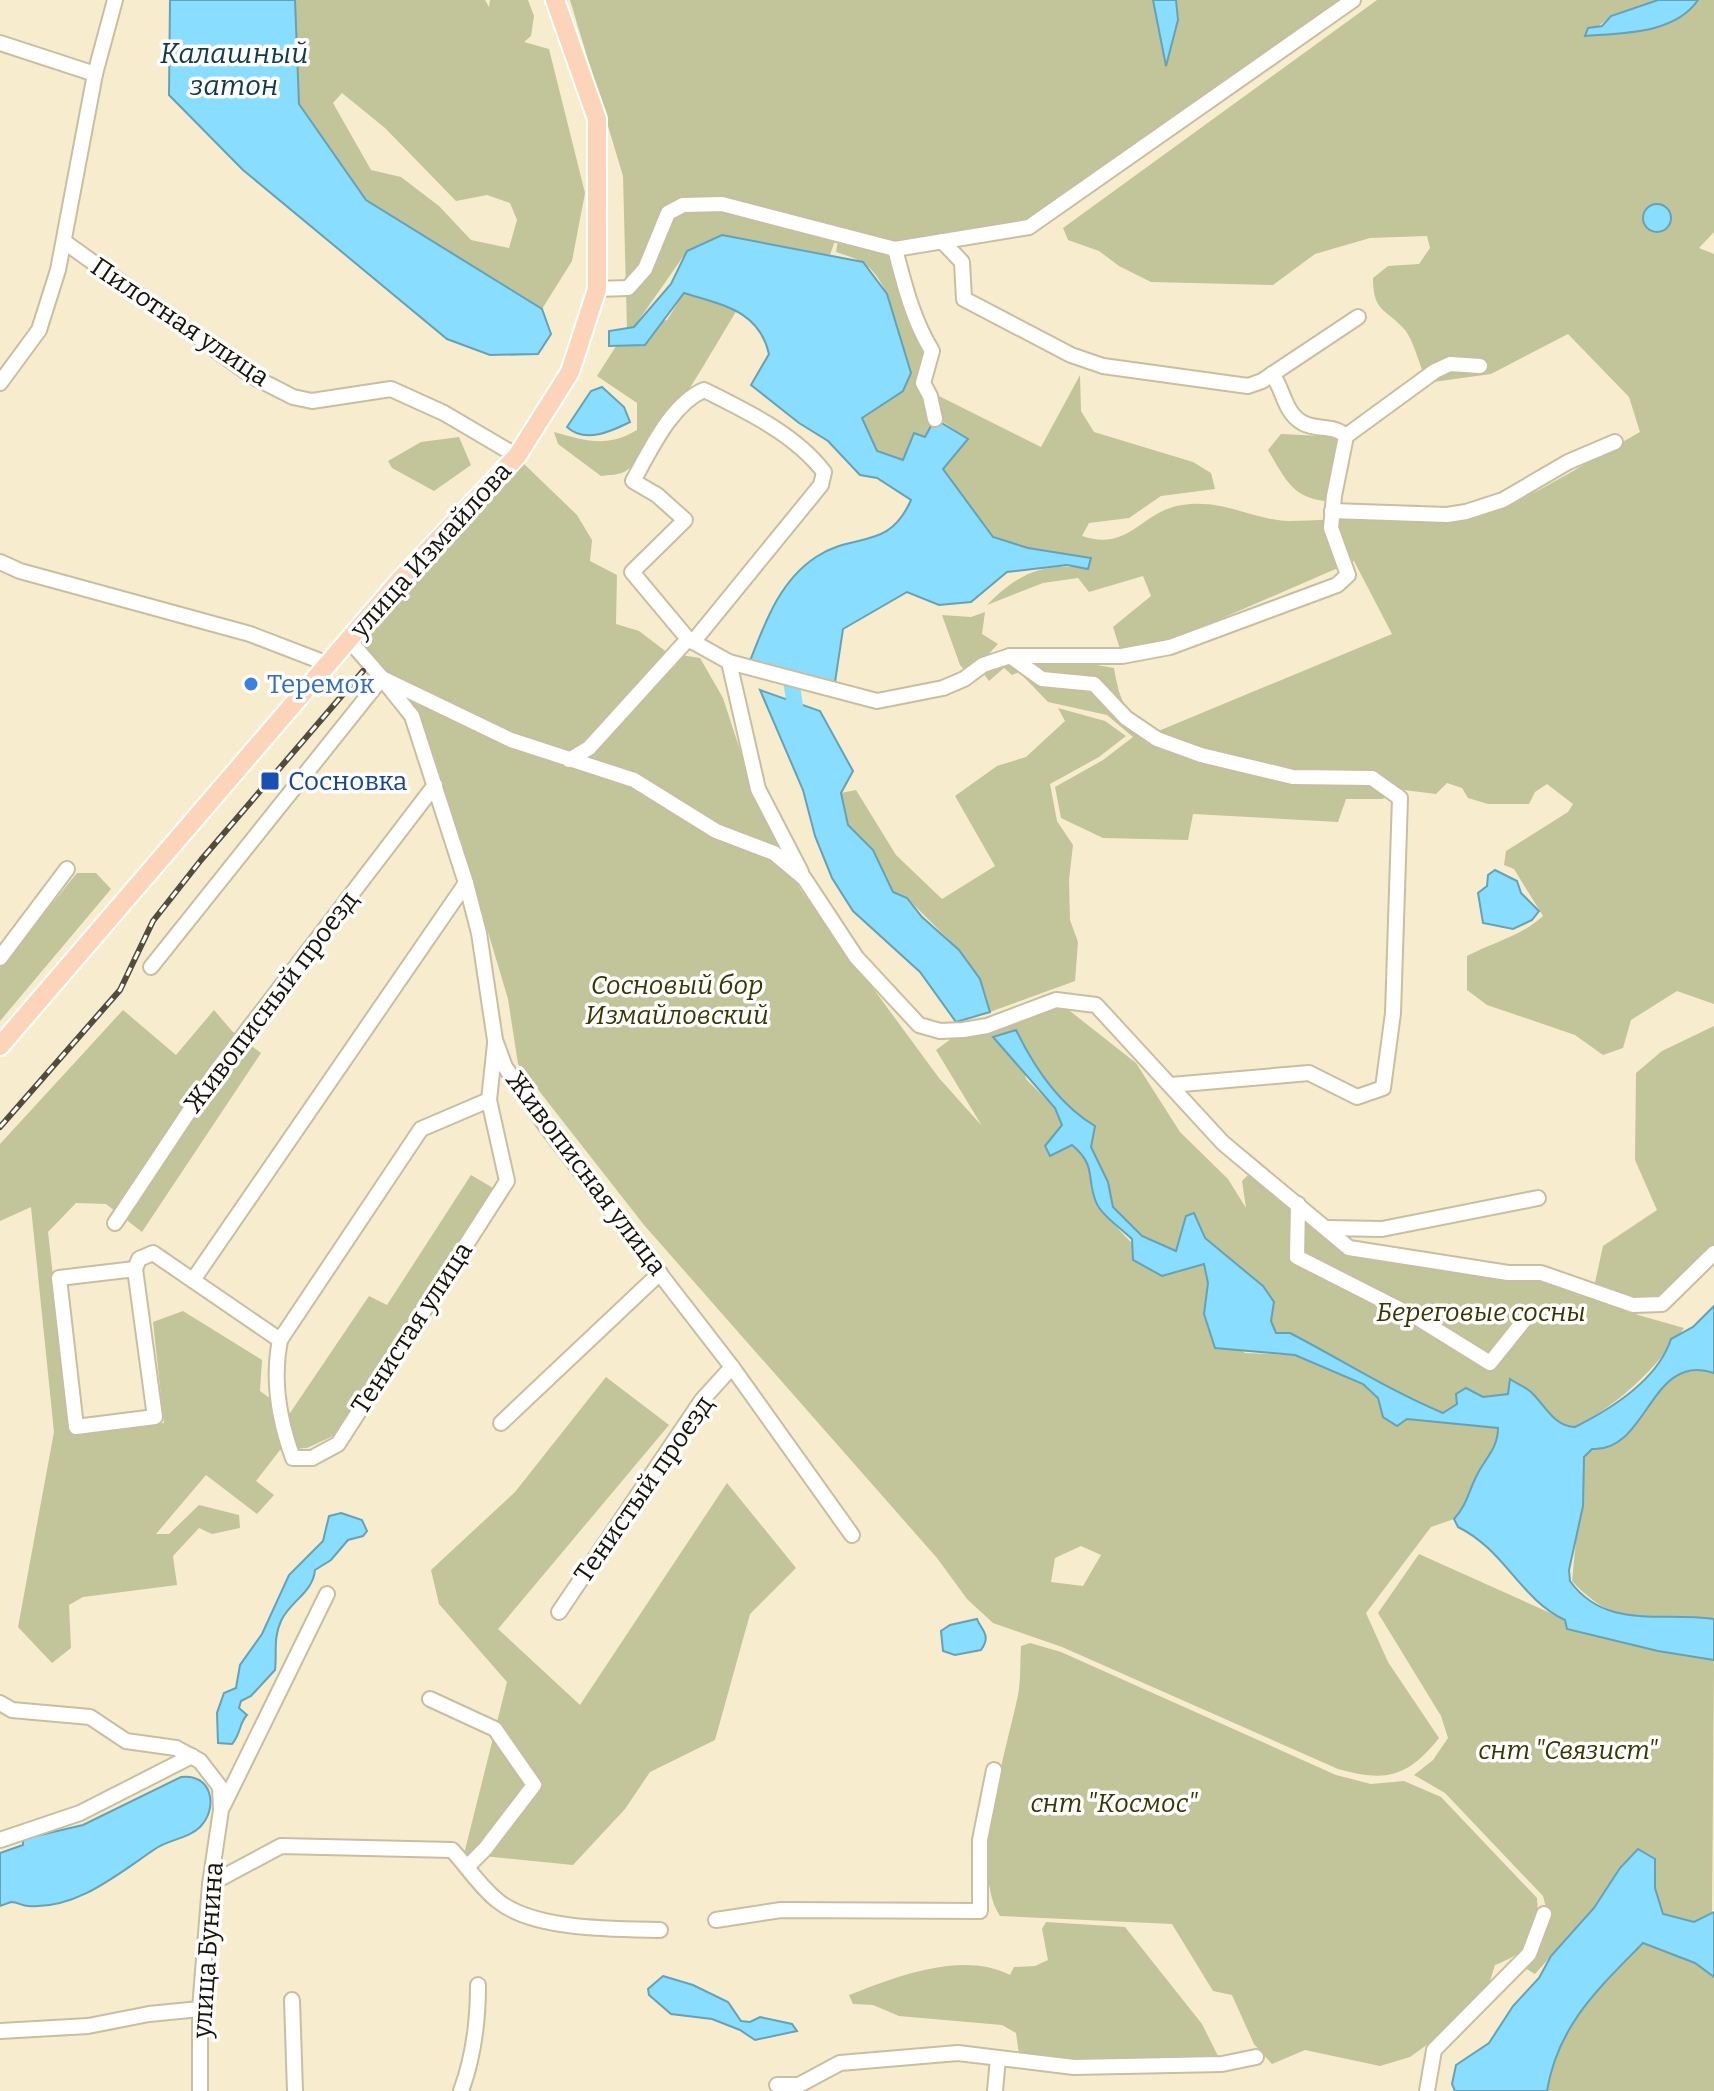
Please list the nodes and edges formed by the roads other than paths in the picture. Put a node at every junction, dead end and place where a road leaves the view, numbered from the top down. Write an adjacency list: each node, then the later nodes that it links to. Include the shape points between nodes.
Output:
1 (115, 0): 5 (street, Пилотная улица)
2 (555, 0): 9 (main road, улица Измайлова, via 597,119)
3 (1353, 0): 6 (street, via 1029,227)
4 (0, 43): 5 (street)
5 (95, 74): 7 (street, Пилотная улица, via 72,180)
6 (942, 241): 8 (street); 12 (street, via 962,262 964,299 1071,355 1103,366 1248,386)
7 (66, 243): 13 (street, Пилотная улица, via 39,330); 17 (street, Пилотная улица, via 252,376 293,397 312,401 391,389)
8 (895, 249): 9 (street, via 722,204 683,205 668,213 645,269 628,288); 14 (street, via 911,306 932,351 923,383)
9 (597, 289): 17 (main road, улица Измайлова, via 570,372)
10 (1358, 317): 12 (street)
11 (1480, 366): 15 (street, via 1450,364 1435,371)
12 (1272, 374): 15 (street, via 1294,417 1316,428 1336,428)
13 (0, 383)
14 (935, 419)
15 (1346, 436): 18 (street)
16 (1615, 442): 18 (street, via 1503,500 1466,512)
17 (517, 456): 20 (main road, улица Измайлова)
18 (1332, 511): 22 (street, via 1333,539 1348,575 1337,585 1144,654)
19 (0, 562): 24 (street, via 250,634)
20 (349, 640): 24 (main road, улица Измайлова); 25 (street, Живописная улица)
21 (691, 640): 21 (street, via 821,485 824,472 782,434 704,390 691,396 633,481 685,520 632,572); 23 (street); 26 (street, via 589,748)
22 (1010, 656): 23 (street, via 943,688 877,701); 35 (street, via 1042,679 1094,684 1126,718 1157,739 1293,777 1372,778 1400,798 1393,1013 1383,1088 1357,1097 1309,1073)
23 (729, 662): 29 (street, via 758,789)
24 (328, 664): 34 (main road, улица Измайлова)
25 (382, 678): 26 (street, via 511,740); 27 (street, Живописная улица, via 412,716); 32 (street)
26 (569, 760): 29 (street, via 634,780 716,831 774,853)
27 (435, 785): 30 (street, Живописная улица); 39 (street, Живописный проезд, via 214,1074)
28 (67, 869): 31 (street)
29 (804, 878): 35 (street, via 856,957 919,1025 963,1030 1056,1000 1096,1005)
30 (466, 883): 33 (street, Живописная улица); 44 (street)
31 (0, 958)
32 (151, 967)
33 (495, 1040): 36 (street, Тенистая улица); 43 (street, Живописная улица, via 505,1067 548,1129)
34 (0, 1046)
35 (1171, 1085): 38 (street, via 1223,1143)
36 (489, 1100): 46 (street, via 421,1129); 46 (street, Тенистая улица, via 507,1181 338,1444 312,1458 293,1458 276,1388)
37 (1538, 1198): 40 (street, via 1382,1229)
38 (1298, 1204): 40 (street); 45 (street, via 1297,1257 1419,1319 1490,1363)
39 (115, 1223)
40 (1328, 1228): 41 (street, via 1349,1248 1508,1273 1541,1273 1633,1305 1662,1304)
41 (1714, 1253)
42 (135, 1269): 42 (street, via 59,1278 76,1427 155,1417); 44 (street, via 139,1259 153,1253)
43 (660, 1273): 47 (street, Живописная улица); 48 (street)
44 (193, 1280): 46 (street)
45 (1530, 1313)
46 (280, 1340)
47 (732, 1367): 49 (street, Живописная улица); 51 (street, Тенистый проезд, via 702,1400)
48 (501, 1423)
49 (852, 1535)
50 (327, 1594): 56 (street)
51 (559, 1612)
52 (430, 1699): 58 (street, via 495,1729 534,1785)
53 (0, 1703): 54 (street, via 12,1710 90,1717 126,1741 176,1748)
54 (192, 1756): 56 (street, via 220,1787); 57 (street, via 80,1813)
55 (994, 1770): 61 (street, via 980,1840 980,1911 781,1910)
56 (221, 1810): 59 (street, улица Бунина)
57 (0, 1840)
58 (468, 1866): 59 (street, via 452,1850 281,1846); 62 (street, via 495,1899 520,1916)
59 (210, 1884): 65 (street, улица Бунина)
60 (1544, 1914): 74 (street, via 1529,1954 1434,2050)
61 (716, 1920)
62 (660, 1930)
63 (478, 1985): 72 (street, via 474,2049)
64 (292, 2000): 71 (street)
65 (200, 2009): 66 (street, via 88,2026); 70 (street, улица Бунина)
66 (0, 2031)
67 (1256, 2057): 68 (street, via 1222,2064 1074,2067)
68 (998, 2058): 69 (street, via 958,2053 862,2060 840,2063 799,2085); 73 (street)
69 (777, 2085)
70 (200, 2091)
71 (295, 2091)
72 (461, 2091)
73 (995, 2091)
74 (1427, 2091)

